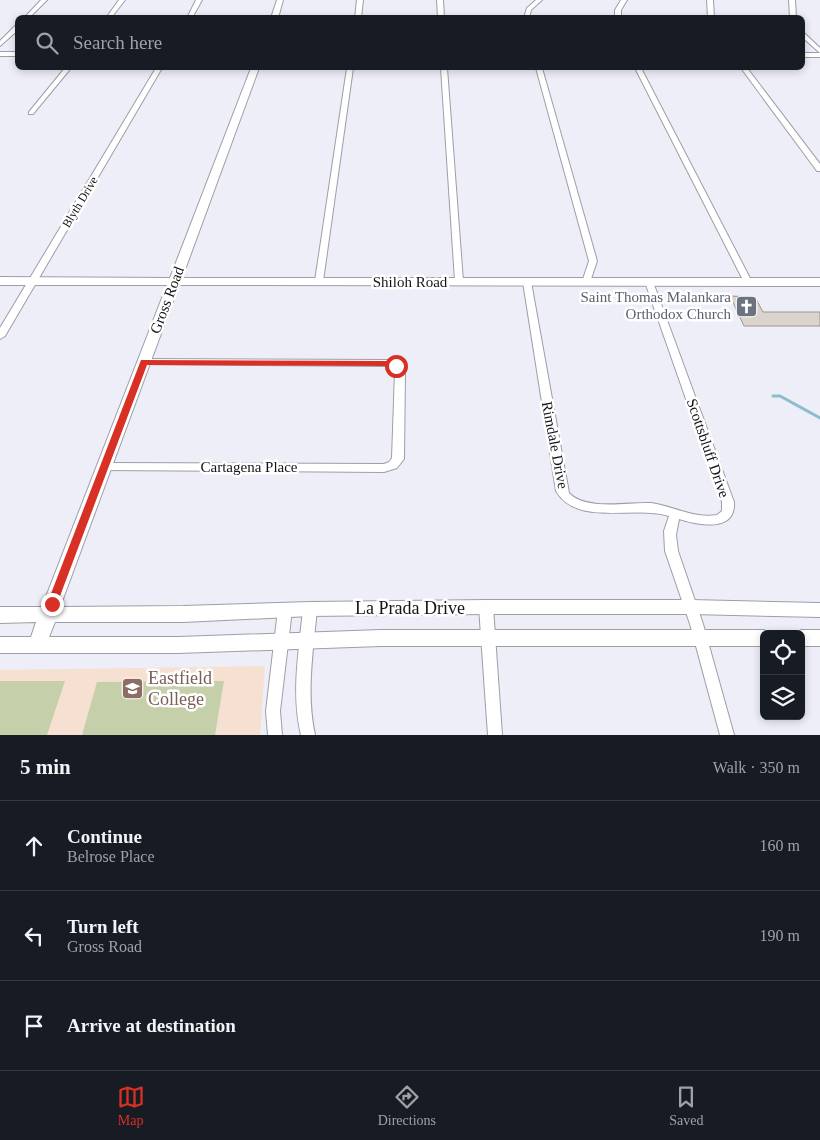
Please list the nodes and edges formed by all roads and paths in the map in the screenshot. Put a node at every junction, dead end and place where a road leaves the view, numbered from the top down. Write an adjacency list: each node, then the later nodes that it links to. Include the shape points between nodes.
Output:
1 (44, 0): 11 (street)
2 (122, 0): 12 (street)
3 (199, 0): 13 (street)
4 (280, 0): 14 (street)
5 (360, 0): 15 (street)
6 (440, 0): 16 (street)
7 (538, 0): 17 (street)
8 (624, 0): 18 (street)
9 (710, 0): 19 (street)
10 (792, 0): 20 (street)
11 (29, 15)
12 (110, 15)
13 (191, 15)
14 (275, 15)
15 (358, 15)
16 (441, 15)
17 (527, 15)
18 (618, 15)
19 (711, 15)
20 (793, 15)
21 (15, 29): 23 (street)
22 (805, 36): 24 (street)
23 (0, 44)
24 (820, 53): 27 (street)
25 (0, 54): 26 (street)
26 (15, 54)
27 (805, 54)
28 (66, 70): 36 (street)
29 (158, 70): 39 (street, Blyth Drive)
30 (254, 70): 40 (street, Gross Road)
31 (350, 70): 41 (street)
32 (444, 70): 42 (street)
33 (540, 70): 44 (street, via 593,261)
34 (639, 70): 46 (street)
35 (746, 70): 37 (street)
36 (31, 113)
37 (820, 169)
38 (0, 281): 39 (street, Shiloh Road)
39 (33, 281): 40 (street, Shiloh Road); 48 (street, Blyth Drive)
40 (174, 282): 41 (street, Shiloh Road); 49 (street, Gross Road)
41 (319, 282): 42 (street, Shiloh Road)
42 (458, 282): 43 (street, Shiloh Road)
43 (526, 282): 44 (street, Shiloh Road); 51 (street, Rimdale Drive, via 562,491 567,499 578,505 645,507)
44 (586, 282): 45 (street, Shiloh Road)
45 (649, 282): 46 (street, Shiloh Road); 51 (street, Scottsbluff Drive, via 729,510 716,520)
46 (748, 282): 47 (street, Shiloh Road)
47 (820, 282)
48 (0, 336)
49 (144, 362): 50 (street, Gross Road); 50 (street, Cartagena Place, via 388,363 396,366 400,371 398,459 384,468)
50 (105, 467): 57 (street, Gross Road)
51 (676, 513): 53 (street, via 671,521 670,543)
52 (486, 607): 53 (street, La Prada Drive); 54 (street, La Prada Drive); 59 (street)
53 (691, 607): 56 (street, La Prada Drive); 60 (street)
54 (310, 609): 55 (street, La Prada Drive); 64 (street)
55 (285, 610): 57 (street, La Prada Drive); 65 (street)
56 (820, 610)
57 (48, 614): 58 (street, La Prada Drive); 67 (street, Gross Road)
58 (0, 615)
59 (488, 638): 60 (street, La Prada Drive); 64 (street, La Prada Drive); 70 (street)
60 (700, 638): 61 (street, La Prada Drive); 71 (street)
61 (760, 638)
62 (805, 638): 63 (street)
63 (820, 638)
64 (308, 640): 65 (street, La Prada Drive); 69 (street, via 302,702)
65 (282, 641): 67 (street, La Prada Drive); 68 (street, via 273,711)
66 (0, 645): 67 (street, La Prada Drive)
67 (37, 645)
68 (275, 735)
69 (308, 735)
70 (495, 735)
71 (727, 735)

